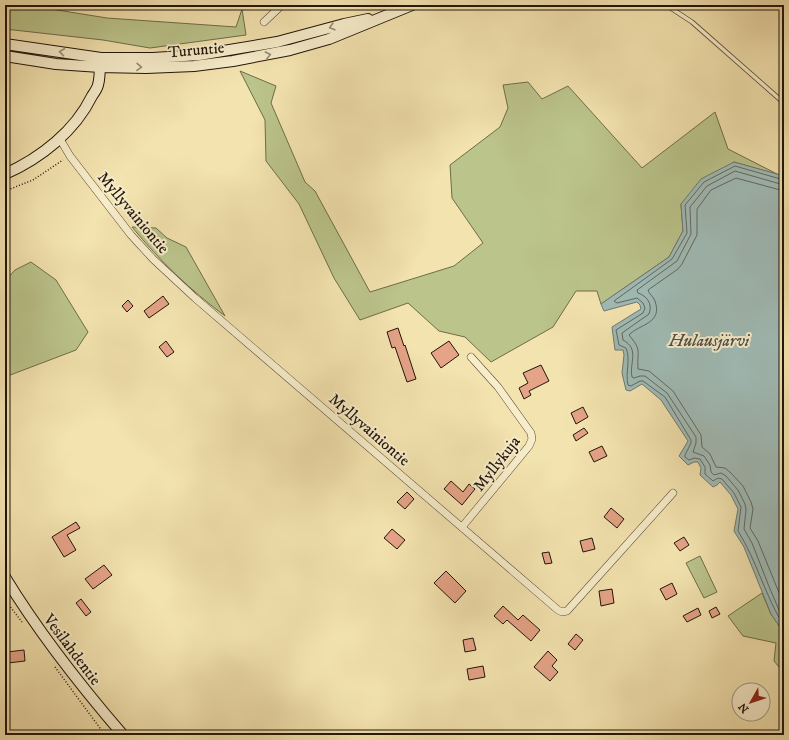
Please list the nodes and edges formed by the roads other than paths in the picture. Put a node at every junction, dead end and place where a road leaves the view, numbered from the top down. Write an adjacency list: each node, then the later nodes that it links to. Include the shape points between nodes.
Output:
1 (282, 5): 4 (street)
2 (412, 5): 7 (main road, Turuntie, via 329,39 257,57 194,66 146,68)
3 (666, 5): 8 (lane, via 692,22)
4 (264, 22)
5 (5, 44): 7 (main road, Turuntie, one-way to 5)
6 (5, 56): 7 (main road, Turuntie, via 56,64)
7 (100, 62): 9 (main road, via 98,86 82,114)
8 (784, 103)
9 (60, 139): 10 (main road, via 32,160); 13 (street, Myllyvainiontie, via 70,156 127,230 153,259)
10 (5, 174)
11 (471, 357): 13 (street, Myllykuja, via 498,387 532,439 529,446)
12 (673, 494): 13 (street, Myllyvainiontie, via 565,612 558,610)
13 (462, 527)
14 (5, 577): 15 (main road, Vesilahdentie, via 46,640)
15 (123, 735)

